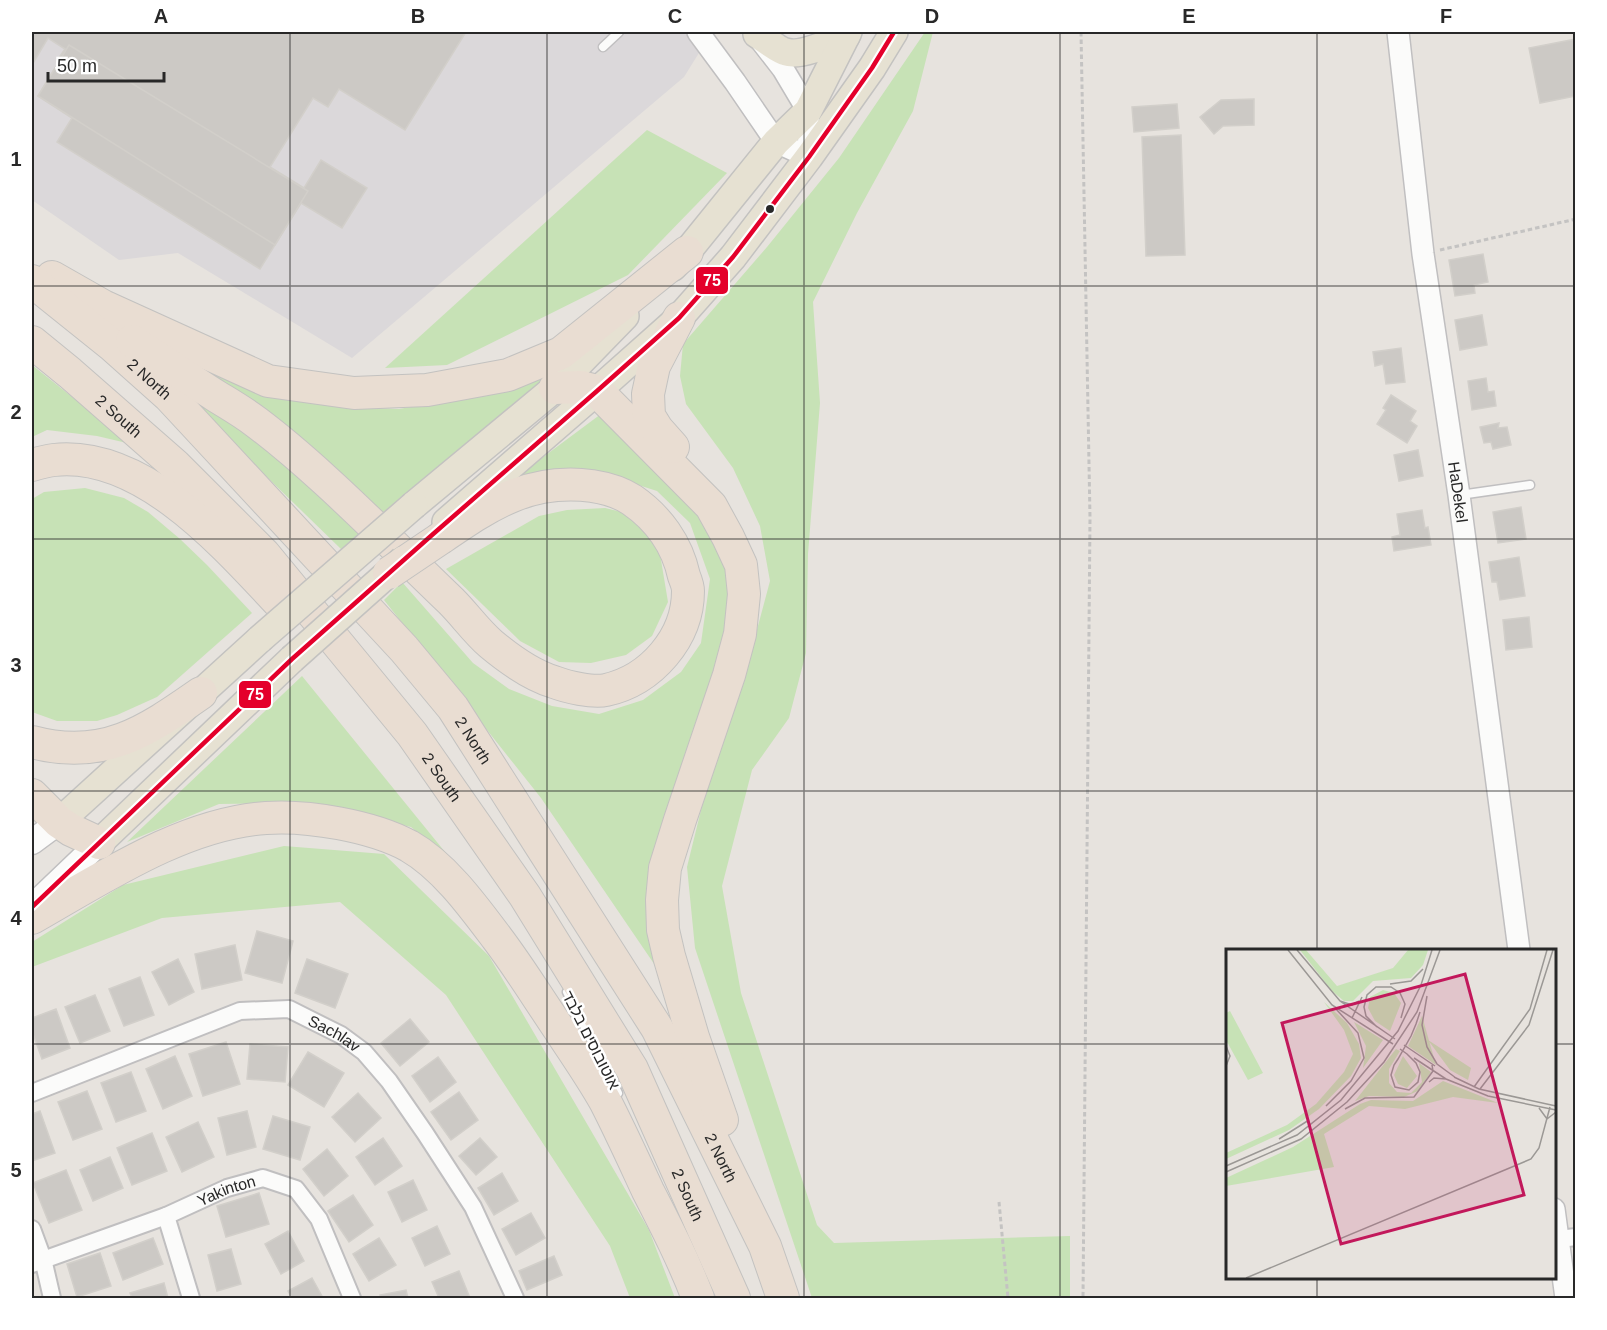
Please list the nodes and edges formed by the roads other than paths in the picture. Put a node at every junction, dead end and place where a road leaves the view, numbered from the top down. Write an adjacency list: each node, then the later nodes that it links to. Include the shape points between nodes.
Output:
1 (620, 32): 7 (lane)
2 (698, 32): 9 (street)
3 (894, 32): 10 (main road)
4 (1398, 32): 21 (street, HaDekel, via 1423,254)
5 (756, 33): 6 (main road, via 786,53 819,48); 8 (street)
6 (847, 34): 8 (main road)
7 (603, 47)
8 (808, 111): 9 (main road); 10 (street)
9 (776, 142): 10 (street); 11 (main road)
10 (809, 157): 15 (main road, via 733,257)
11 (687, 252): 12 (highway, via 561,353 508,375 462,384 427,390 354,393 268,381 103,306); 17 (main road)
12 (32, 266)
13 (32, 276): 22 (highway, via 255,421 325,480 490,643 531,672 554,682 604,690 638,678 676,639 688,590 680,559 647,510 626,496 581,485 532,488)
14 (32, 281): 45 (highway, 2 North, via 169,396 404,649 453,708 657,1028)
15 (679, 318): 18 (main road); 24 (highway, via 654,366 648,394 649,416 706,483 741,536 751,573 750,611)
16 (32, 342): 26 (highway, 2 South, via 175,465 264,554)
17 (555, 388): 18 (highway); 25 (main road, bridge, via 414,505)
18 (597, 391): 22 (main road); 24 (highway, via 711,506 729,537 741,565 744,594 740,634)
19 (32, 465): 26 (highway, via 53,460 93,462 152,486 221,543)
20 (1530, 485): 21 (lane)
21 (1459, 495): 36 (street, HaDekel)
22 (436, 536): 23 (highway, bridge)
23 (389, 573): 32 (main road, bridge, via 292,659)
24 (729, 675): 45 (highway, via 665,868 663,930 693,1037)
25 (201, 693): 27 (highway, via 163,720 109,745 62,748); 29 (main road)
26 (412, 734): 30 (highway, 2 South)
27 (32, 742)
28 (32, 795): 29 (highway)
29 (59, 822): 31 (main road); 32 (highway)
30 (474, 824): 33 (lane); 53 (highway, 2 South, via 525,896 632,1070)
31 (32, 843)
32 (99, 843): 34 (main road)
33 (514, 897)
34 (32, 907)
35 (32, 918): 47 (highway, via 146,854 186,837 236,823 298,817 368,831 410,847 439,869 478,912 519,967 604,1100)
36 (1519, 949)
37 (560, 980): 39 (lane, אוטובוסים בלבד)
38 (32, 1093): 51 (street, Sachlav, via 240,1011 289,1009 341,1035 364,1052 389,1081 472,1207)
39 (620, 1096)
40 (658, 1191): 47 (lane)
41 (1556, 1213): 44 (street)
42 (166, 1216): 46 (street, Yakinton); 49 (street); 50 (street, Yakinton, via 227,1188 263,1178 296,1189 319,1219)
43 (32, 1229): 46 (street)
44 (1567, 1238): 55 (street)
45 (765, 1246): 54 (highway, 2 North)
46 (37, 1261): 48 (street)
47 (685, 1266): 52 (highway)
48 (52, 1299)
49 (191, 1299)
50 (352, 1299)
51 (515, 1299)
52 (698, 1299)
53 (734, 1299)
54 (783, 1299)
55 (1566, 1299)

